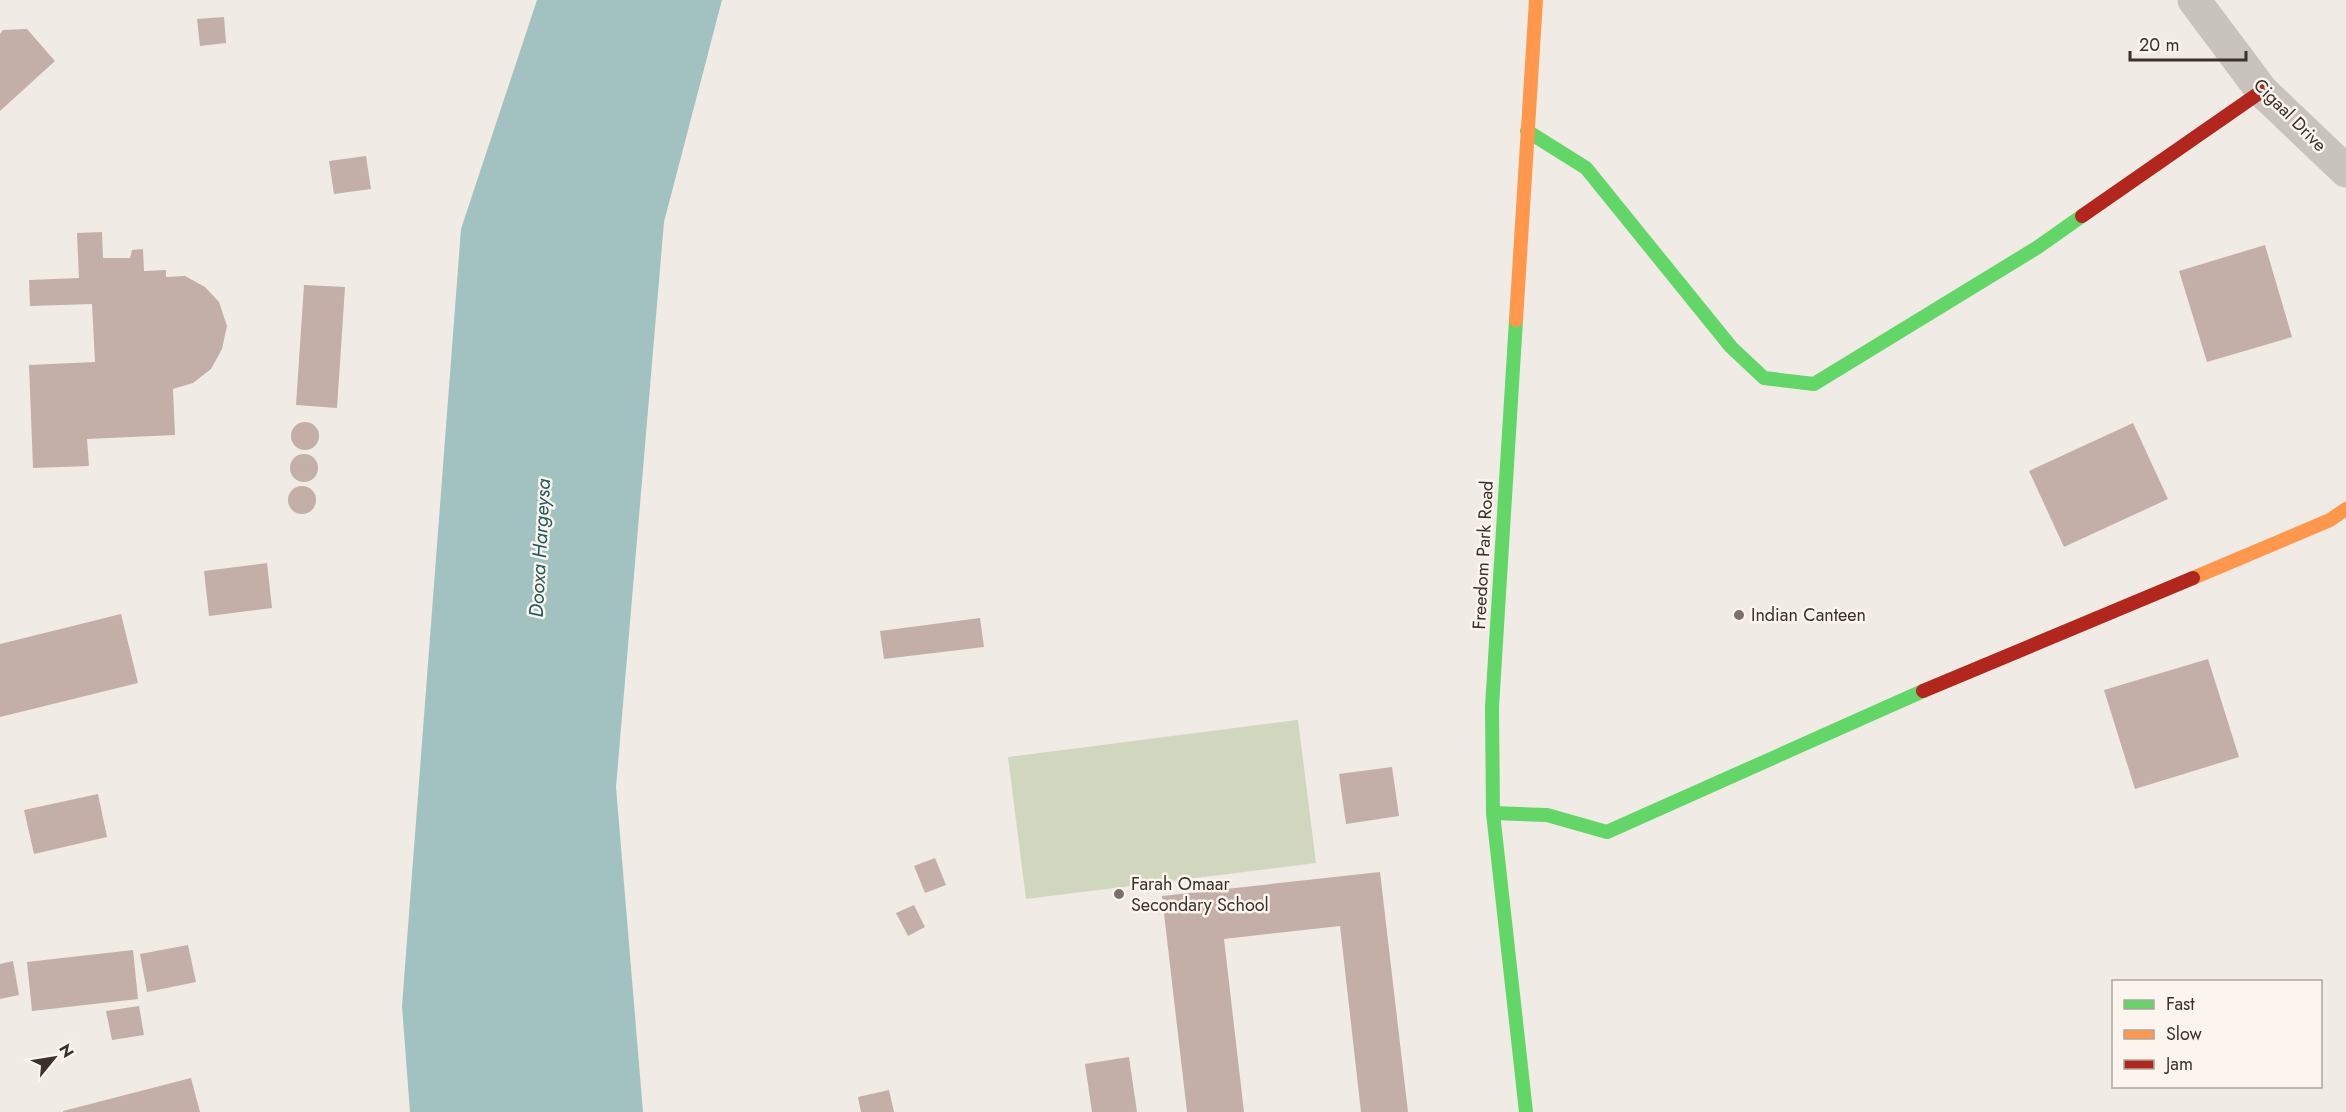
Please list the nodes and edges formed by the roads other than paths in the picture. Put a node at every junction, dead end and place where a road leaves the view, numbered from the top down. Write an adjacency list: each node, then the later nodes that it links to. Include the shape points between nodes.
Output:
1 (1536, 0): 4 (street, Freedom Park Road)
2 (2194, 0): 3 (street, Cigaal Drive)
3 (2262, 91): 4 (street, via 2038,247 1814,384 1764,378 1731,347 1586,168); 5 (street, Cigaal Drive)
4 (1527, 131): 7 (street, Freedom Park Road, via 1492,706)
5 (2346, 171)
6 (2346, 509): 7 (street, via 2330,520 1913,695 1607,832 1547,815)
7 (1493, 813): 8 (street, Freedom Park Road)
8 (1526, 1112)

